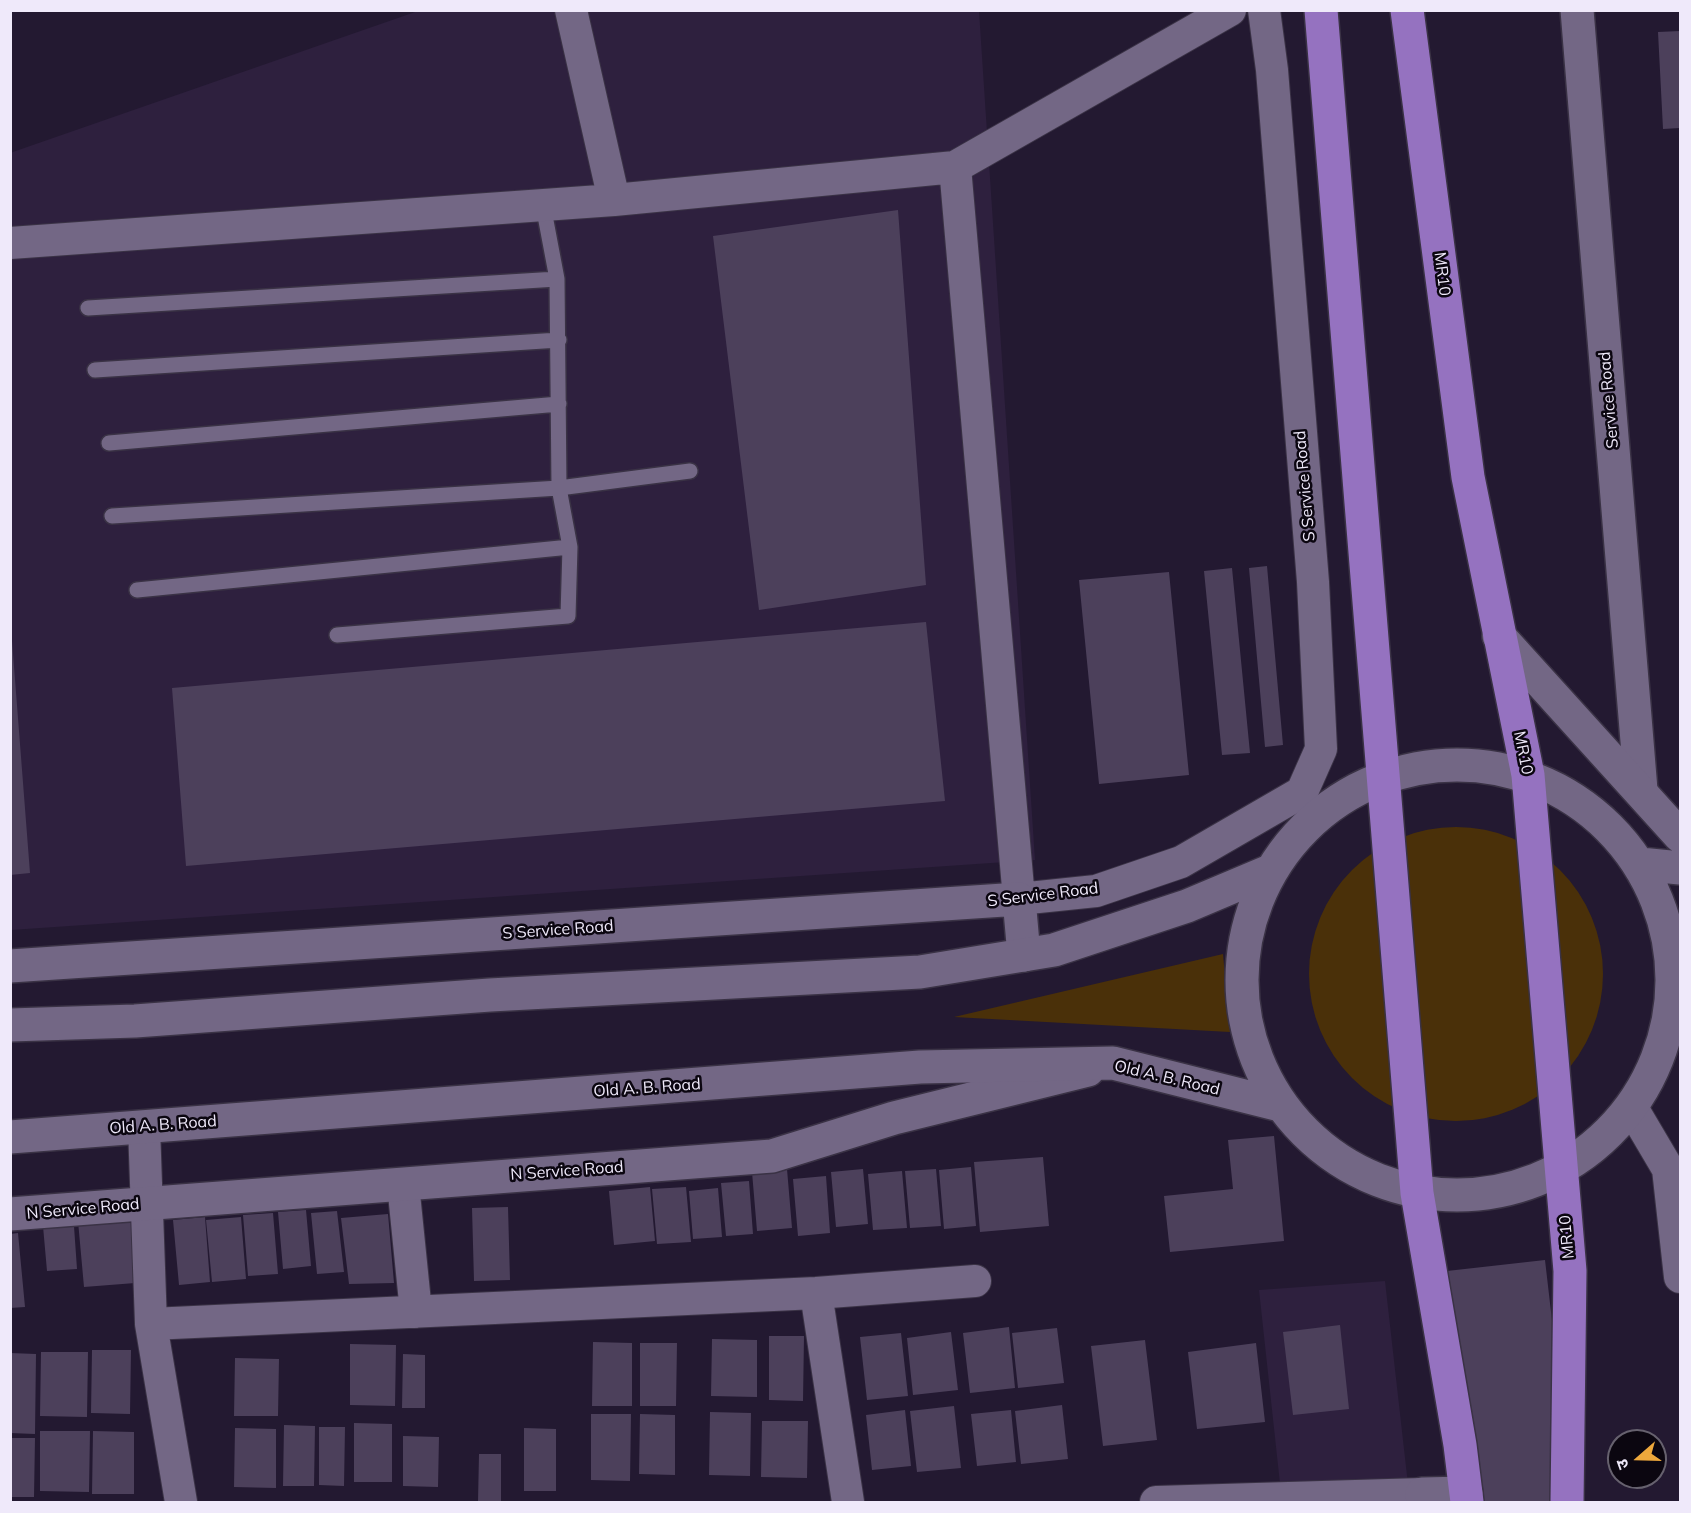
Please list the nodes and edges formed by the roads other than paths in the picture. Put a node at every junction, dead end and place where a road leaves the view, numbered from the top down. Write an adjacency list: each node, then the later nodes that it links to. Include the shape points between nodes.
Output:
1 (571, 10): 8 (street)
2 (1230, 10): 7 (street)
3 (1264, 10): 31 (street, S Service Road, via 1313,582 1321,748 1302,792 1180,862 1096,891)
4 (1322, 10): 25 (main road)
5 (1407, 10): 23 (main road, MR10, via 1468,477)
6 (1577, 10): 26 (main road, Service Road)
7 (955, 167): 8 (street); 31 (street)
8 (614, 200): 9 (street)
9 (543, 205): 10 (street); 11 (lane)
10 (10, 243)
11 (558, 279): 12 (lane); 13 (lane)
12 (88, 308)
13 (559, 340): 14 (lane); 15 (lane)
14 (95, 370)
15 (559, 404): 16 (lane); 18 (lane)
16 (109, 443)
17 (690, 471): 18 (lane)
18 (559, 488): 19 (lane); 20 (lane)
19 (112, 516)
20 (570, 547): 21 (lane); 22 (lane, via 568,616)
21 (137, 590)
22 (336, 635)
23 (1498, 636): 24 (main road, MR10); 26 (main road)
24 (1528, 775): 25 (main road, via 1487,765 1444,763 1402,769); 28 (main road, via 1608,825); 41 (main road, MR10)
25 (1384, 776): 30 (main road, via 1334,800 1309,820); 43 (main road)
26 (1641, 790): 27 (main road)
27 (1680, 836)
28 (1640, 864): 29 (main road); 35 (main road, via 1666,925 1672,962)
29 (1680, 868)
30 (1269, 871): 32 (main road, via 1187,906 1054,950); 37 (main road, via 1241,964 1244,1017)
31 (1019, 899): 32 (main road); 33 (main road, S Service Road)
32 (1024, 955): 34 (main road, via 920,972)
33 (10, 966)
34 (10, 1025)
35 (1669, 1058): 38 (main road)
36 (1113, 1064): 37 (main road, Old A. B. Road); 39 (main road, Old A. B. Road, via 920,1067); 42 (main road, N Service Road, via 894,1118 772,1156)
37 (1280, 1105): 43 (main road, via 1318,1146 1364,1176)
38 (1632, 1108): 41 (main road, via 1612,1132); 46 (street, via 1668,1169)
39 (144, 1126): 40 (main road, Old A. B. Road); 44 (street)
40 (10, 1137)
41 (1561, 1172): 43 (main road, via 1477,1196); 57 (main road, MR10, via 1570,1271)
42 (403, 1184): 44 (main road, N Service Road); 49 (street)
43 (1417, 1193): 52 (main road)
44 (145, 1204): 45 (main road, N Service Road); 50 (street)
45 (10, 1214)
46 (1680, 1277)
47 (975, 1281): 48 (street)
48 (816, 1293): 49 (street); 55 (street)
49 (416, 1312): 50 (street)
50 (151, 1324): 54 (street)
51 (1422, 1498): 52 (main road); 53 (street)
52 (1466, 1498)
53 (1271, 1501): 56 (street)
54 (181, 1503)
55 (848, 1503)
56 (1156, 1503)
57 (1568, 1503)

